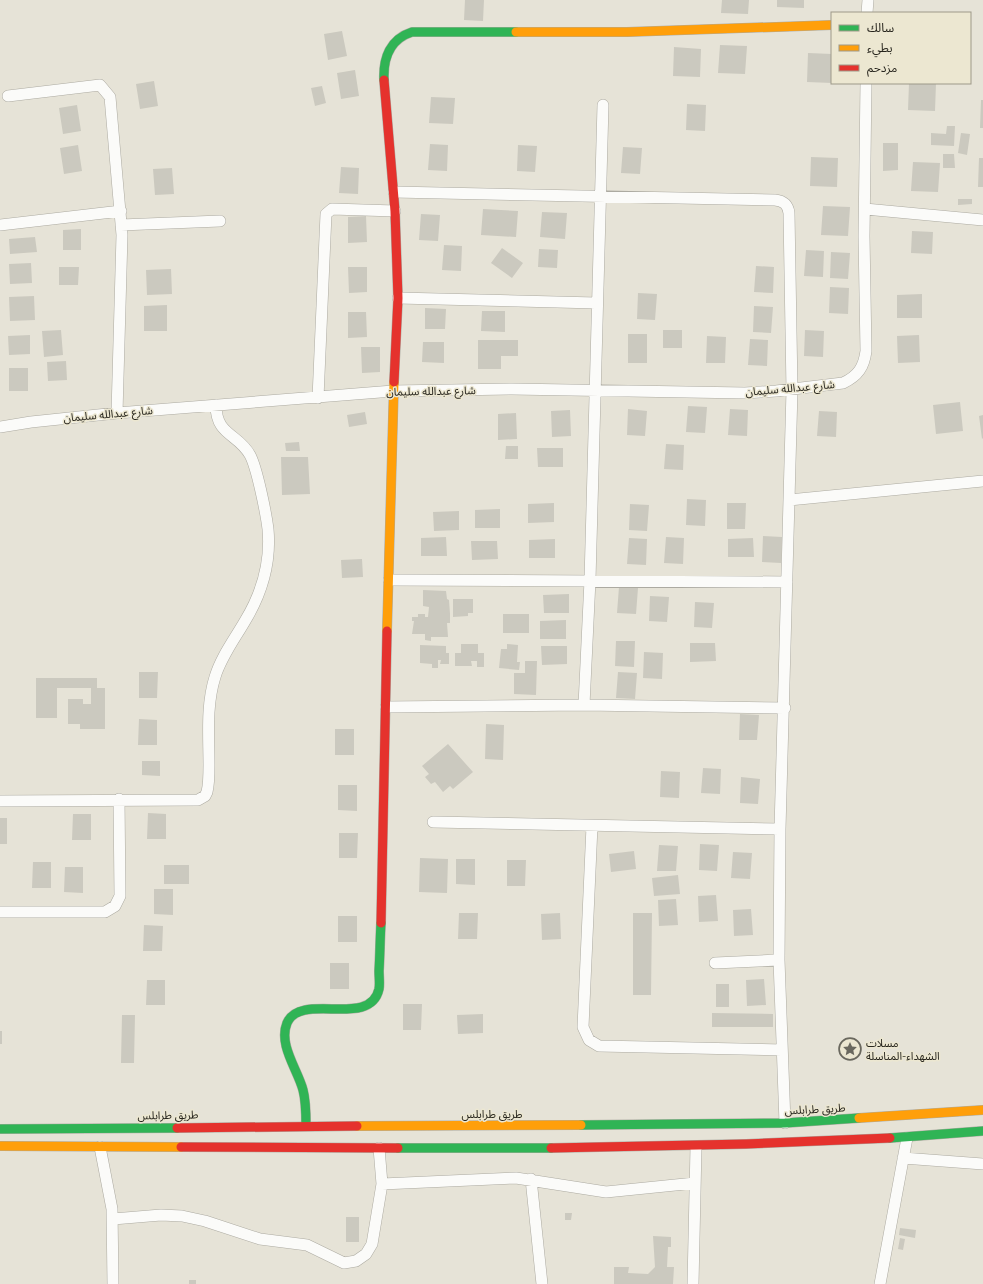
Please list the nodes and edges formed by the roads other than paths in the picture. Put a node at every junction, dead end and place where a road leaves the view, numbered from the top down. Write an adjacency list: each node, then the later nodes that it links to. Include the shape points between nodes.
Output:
1 (868, 0): 2 (street)
2 (867, 12)
3 (831, 25): 7 (main road, via 627,32 412,32 400,36 392,44 386,57 384,74)
4 (866, 84): 9 (street)
5 (8, 96): 11 (street, via 100,85 106,91 110,97)
6 (603, 105): 8 (street)
7 (394, 192): 8 (street); 10 (main road)
8 (600, 197): 17 (street); 18 (street, via 775,200 785,204 789,213)
9 (865, 209): 12 (street); 18 (street, شارع عبدالله سليمان, via 864,362 859,372 843,383)
10 (395, 211): 16 (main road); 21 (street, via 332,209 326,214)
11 (121, 212): 14 (street); 15 (street)
12 (983, 220)
13 (220, 221): 15 (street)
14 (0, 225)
15 (121, 225): 23 (street)
16 (398, 298): 17 (street); 19 (main road)
17 (596, 303): 20 (street)
18 (792, 390): 20 (street, شارع عبدالله سليمان, via 745,393); 26 (street)
19 (393, 391): 20 (street, شارع عبدالله سليمان, via 498,389); 21 (street, شارع عبدالله سليمان); 27 (main road)
20 (594, 392): 28 (street)
21 (318, 398): 22 (street, شارع عبدالله سليمان)
22 (216, 405): 23 (street, شارع عبدالله سليمان); 33 (street, via 221,427 245,447 253,462 268,528 268,555 263,584 252,610 225,653 214,679 210,698 208,788 205,796 198,800)
23 (117, 413): 24 (street, شارع عبدالله سليمان)
24 (0, 427)
25 (983, 481): 26 (street)
26 (789, 500): 29 (street)
27 (389, 580): 28 (street); 31 (main road)
28 (590, 580): 29 (street); 30 (street)
29 (787, 582): 32 (street)
30 (584, 705): 31 (street); 32 (street)
31 (386, 707): 44 (main road, via 379,990 375,1001 365,1007 300,1011 288,1020 286,1040 303,1090)
32 (785, 708): 37 (street)
33 (119, 799): 34 (street); 38 (street, via 120,896 115,906 105,912)
34 (0, 801)
35 (433, 822): 36 (street)
36 (592, 826): 37 (street); 41 (street, via 583,1027 589,1040 600,1046)
37 (780, 830): 39 (street)
38 (0, 912)
39 (779, 960): 40 (street); 41 (street)
40 (715, 963)
41 (782, 1050): 43 (street)
42 (983, 1110): 43 (main road, طريق طرابلس, via 901,1117)
43 (785, 1122): 44 (main road, طريق طرابلس)
44 (306, 1126): 45 (main road, طريق طرابلس)
45 (0, 1129)
46 (983, 1131): 47 (main road)
47 (907, 1138): 50 (main road); 52 (street)
48 (0, 1146): 49 (main road)
49 (100, 1147): 51 (main road); 57 (street)
50 (696, 1147): 51 (main road); 55 (street)
51 (379, 1148): 56 (street)
52 (903, 1158): 53 (street); 61 (street)
53 (983, 1164)
54 (530, 1179): 55 (street, via 606,1192); 56 (street); 59 (street)
55 (695, 1183): 60 (street)
56 (382, 1184): 57 (street, via 372,1244 362,1258 350,1263 338,1261 308,1245 260,1239 193,1218 161,1215)
57 (113, 1220): 58 (street)
58 (113, 1284)
59 (542, 1284)
60 (692, 1284)
61 (880, 1284)

